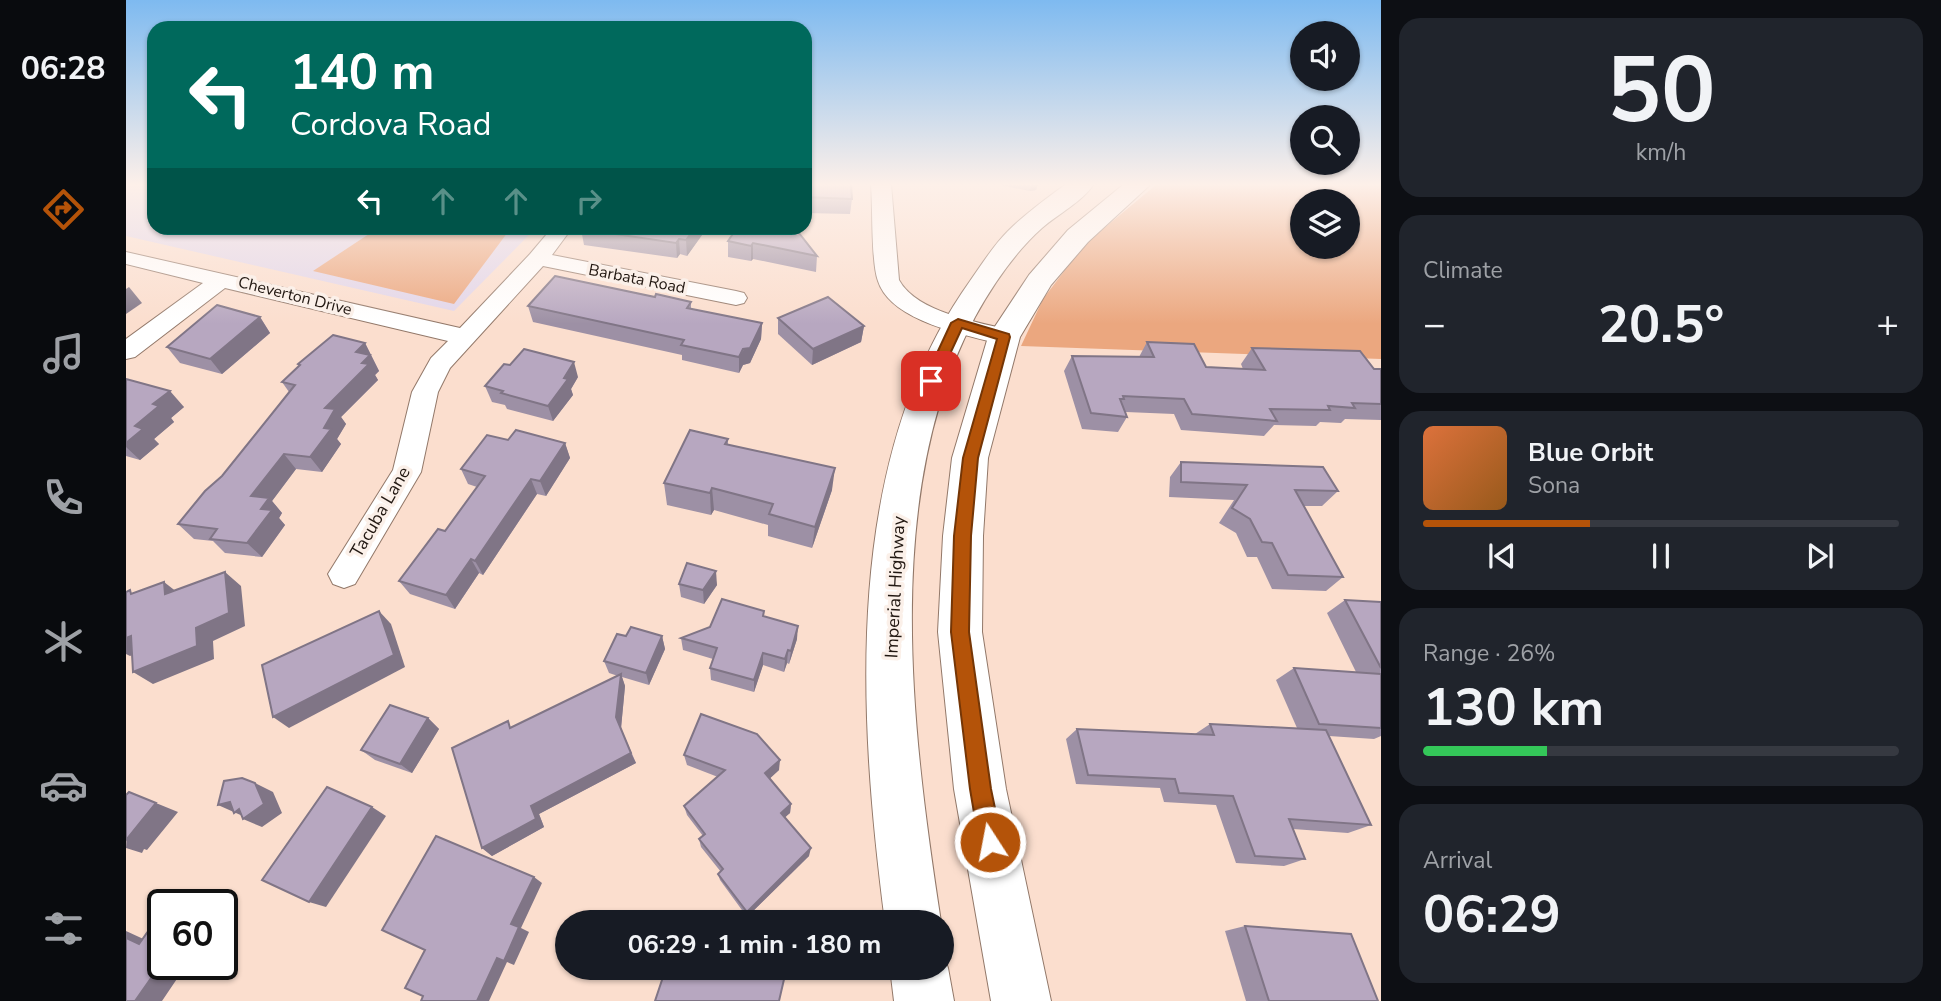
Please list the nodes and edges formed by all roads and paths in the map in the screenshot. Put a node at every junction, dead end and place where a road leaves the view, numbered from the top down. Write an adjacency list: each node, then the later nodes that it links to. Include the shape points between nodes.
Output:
1 (885, 231): 9 (street, via 889,286 894,293 914,308)
2 (1026, 231): 9 (main road, Imperial Highway, via 1011,243 970,298)
3 (1084, 231): 11 (main road, via 1039,281)
4 (557, 235): 6 (street, Tacuba Lane)
5 (126, 258): 7 (street, Cheverton Drive)
6 (538, 259): 8 (street, Barbata Road); 10 (street, Tacuba Lane)
7 (223, 279): 10 (street, Cheverton Drive); 12 (street)
8 (736, 298)
9 (958, 323): 11 (street); 14 (main road, Imperial Highway, via 931,381 910,446 894,543 891,720 899,829)
10 (464, 337): 13 (street, Tacuba Lane, via 425,392 407,472)
11 (1004, 337): 17 (main road, via 970,458 960,632 981,789)
12 (126, 351)
13 (344, 574)
14 (911, 910)
15 (921, 980): 16 (main road)
16 (924, 1001)
17 (1021, 1001)

